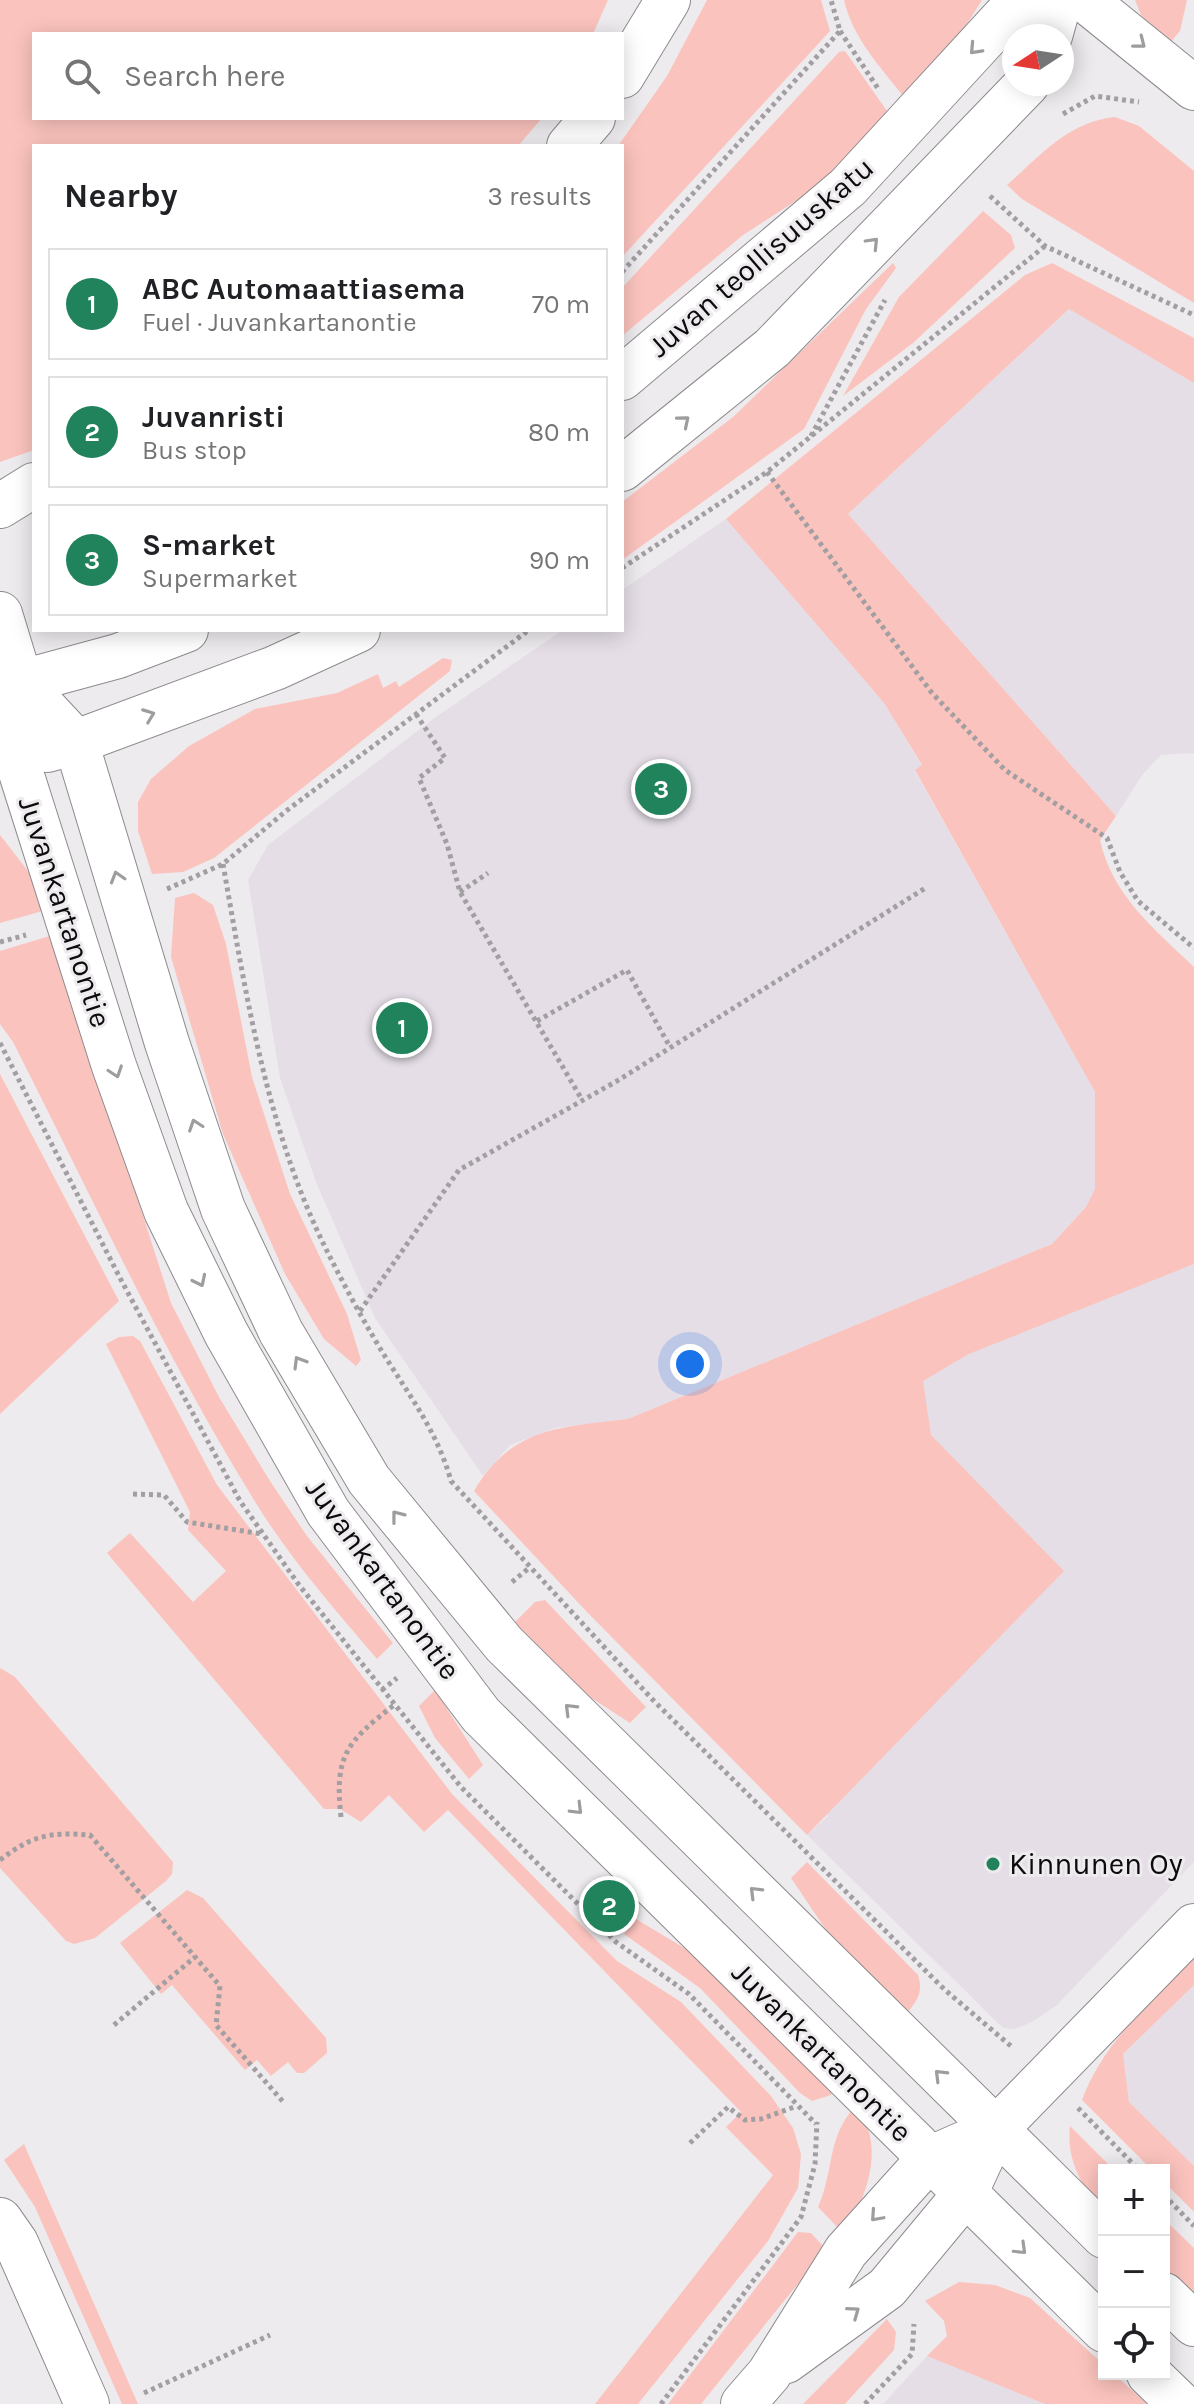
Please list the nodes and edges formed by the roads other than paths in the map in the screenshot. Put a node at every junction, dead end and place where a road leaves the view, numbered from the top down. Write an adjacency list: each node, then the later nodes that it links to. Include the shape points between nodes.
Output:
1 (668, 0): 6 (main road)
2 (1034, 0): 11 (main road, Juvan teollisuuskatu, one-way to 11, via 1008,13 848,187)
3 (1060, 0): 5 (main road)
4 (1085, 0): 7 (main road, one-way to 7)
5 (1053, 24)
6 (624, 73)
7 (1182, 77)
8 (1015, 96): 12 (main road, Juvan teollisuuskatu, one-way to 8, via 772,348)
9 (591, 120): 10 (main road)
10 (571, 144)
11 (624, 376)
12 (624, 467)
13 (32, 486): 14 (main road)
14 (0, 506)
15 (0, 614): 18 (main road)
16 (181, 632): 18 (main road, via 118,656)
17 (354, 632): 19 (main road, one-way to 17, via 275,668)
18 (11, 685): 19 (main road, Juvankartanontie); 20 (main road, Juvankartanontie)
19 (76, 742): 20 (main road); 22 (main road, Juvankartanontie, one-way to 19, via 504,1644 369,1480 281,1332 223,1209)
20 (8, 759): 23 (main road, Juvankartanontie, one-way to 23, via 166,1211 226,1333 328,1512 481,1715)
21 (1194, 1926): 22 (main road)
22 (995, 2130): 23 (main road); 24 (main road); 26 (main road, Juvankartanontie)
23 (929, 2159): 24 (main road, Juvankartanontie); 31 (main road, one-way to 31, via 846,2251)
24 (965, 2194): 28 (main road, Juvankartanontie, one-way to 28); 31 (main road, one-way to 24, via 887,2288)
25 (0, 2220): 32 (main road, via 16,2243)
26 (1098, 2230)
27 (1170, 2301): 29 (main road)
28 (1098, 2324)
29 (1194, 2324)
30 (1155, 2380): 33 (main road)
31 (756, 2389)
32 (87, 2404)
33 (1180, 2404)

